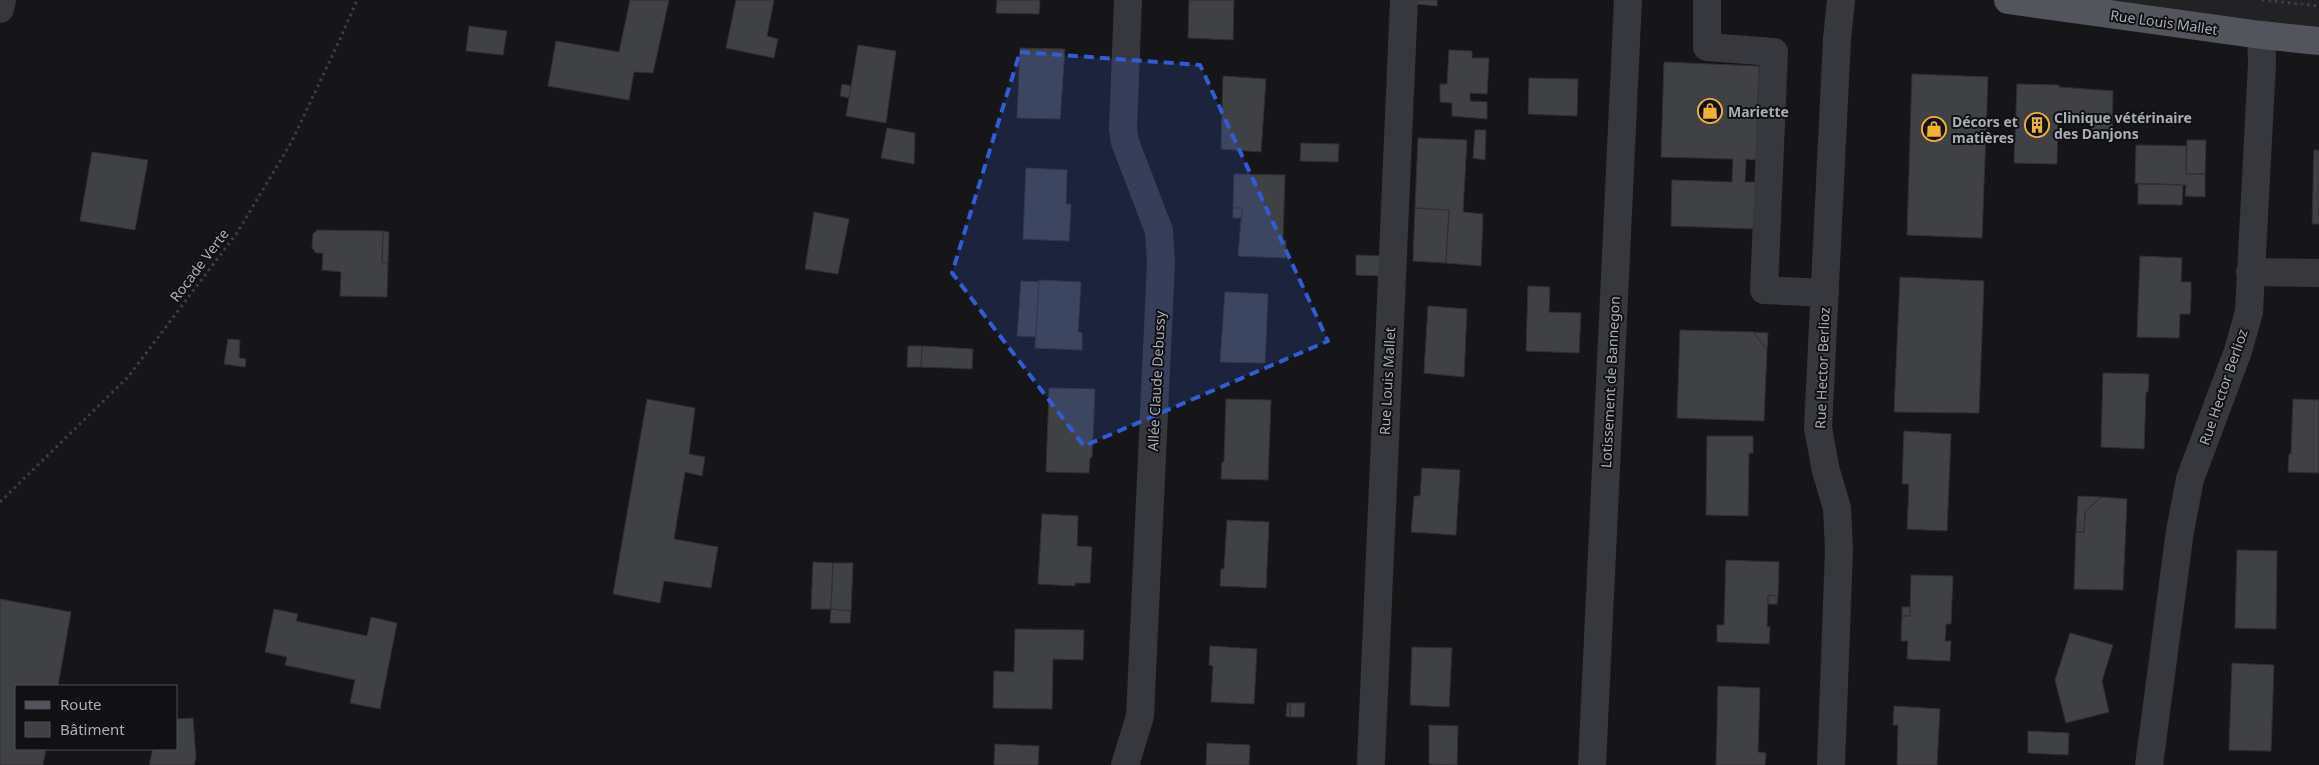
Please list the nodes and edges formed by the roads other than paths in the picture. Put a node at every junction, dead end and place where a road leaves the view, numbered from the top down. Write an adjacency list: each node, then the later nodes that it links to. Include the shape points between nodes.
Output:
1 (2, 0): 8 (street)
2 (1128, 0): 15 (street, Allée Claude Debussy, via 1125,142 1159,231 1161,262 1140,716)
3 (1404, 0): 14 (street, Rue Louis Mallet)
4 (1628, 0): 16 (street, Lotissement de Bannegon)
5 (1708, 0): 13 (street, via 1707,47 1774,52 1764,290)
6 (1841, 0): 13 (street, Rue Hector Berlioz)
7 (2008, 0): 9 (main road, Rue Louis Mallet)
8 (0, 9)
9 (2261, 35): 10 (main road, Rue Louis Mallet); 11 (street, Rue Hector Berlioz)
10 (2319, 41)
11 (2250, 272): 12 (street); 18 (street, Rue Hector Berlioz, via 2249,312 2238,351 2190,479 2180,531)
12 (2319, 273)
13 (1825, 293): 17 (street, Rue Hector Berlioz, via 1818,428 1826,471 1838,508 1839,550)
14 (1370, 762)
15 (1125, 765)
16 (1592, 765)
17 (1831, 765)
18 (2149, 765)

